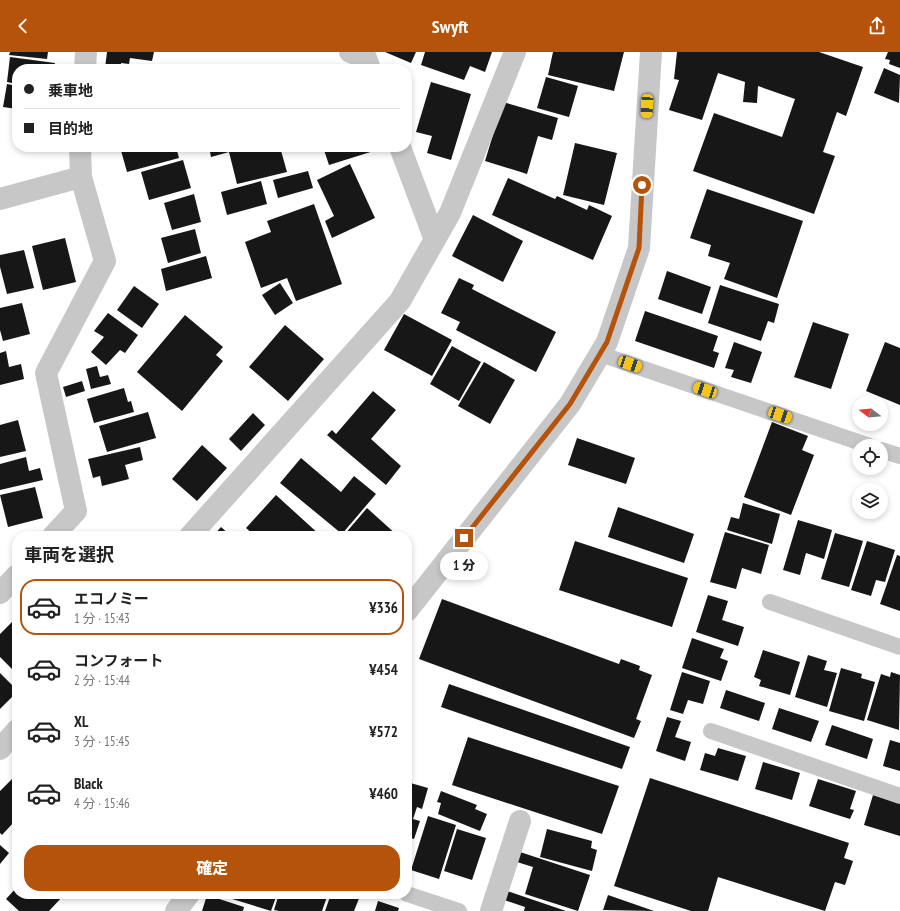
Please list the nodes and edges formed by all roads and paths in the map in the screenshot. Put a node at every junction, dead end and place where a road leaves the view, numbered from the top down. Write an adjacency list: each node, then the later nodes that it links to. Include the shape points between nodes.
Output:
1 (86, 52): 4 (street)
2 (516, 52): 9 (street, via 450,213)
3 (650, 52): 10 (street, via 639,248 607,342)
4 (85, 64)
5 (80, 152): 7 (street)
6 (402, 152): 9 (street)
7 (81, 177): 8 (street); 14 (street, via 105,261 46,373 76,510)
8 (0, 199)
9 (435, 240): 15 (street, via 400,301)
10 (600, 354): 11 (lane); 19 (street, via 570,404)
11 (852, 440)
12 (888, 452): 13 (lane)
13 (900, 456)
14 (57, 531)
15 (194, 531)
16 (12, 581): 17 (street)
17 (0, 594)
18 (770, 602): 20 (lane)
19 (412, 605)
20 (900, 647)
21 (711, 731): 24 (lane)
22 (12, 736): 23 (street)
23 (0, 749)
24 (900, 796)
25 (520, 821): 30 (street)
26 (412, 896): 29 (lane)
27 (185, 899): 28 (street)
28 (176, 911)
29 (459, 911)
30 (491, 911)

